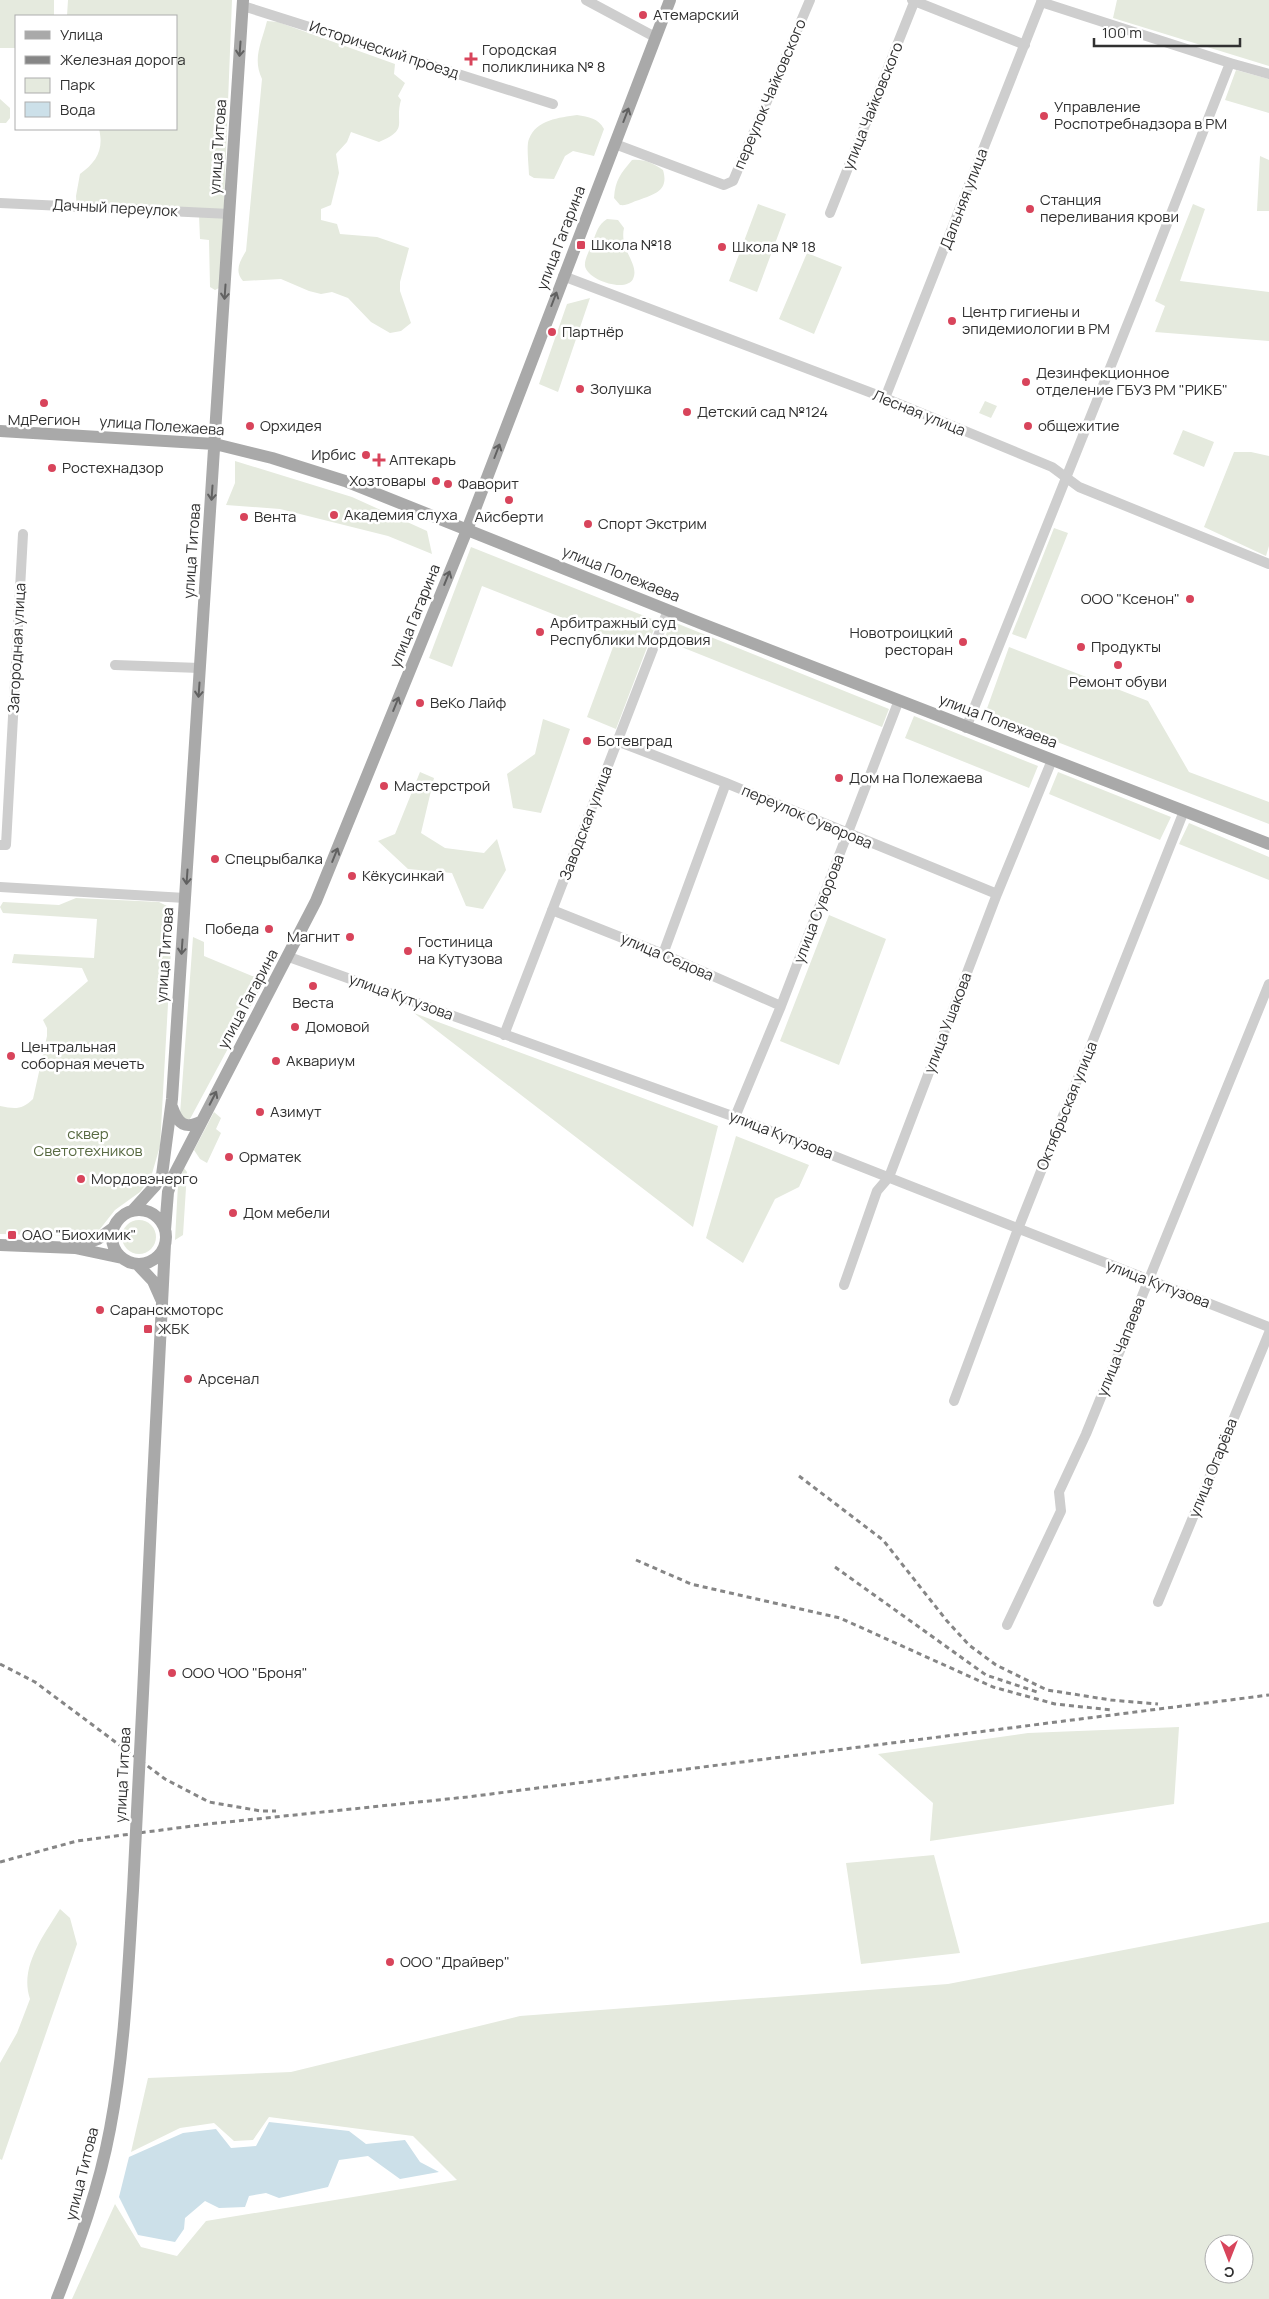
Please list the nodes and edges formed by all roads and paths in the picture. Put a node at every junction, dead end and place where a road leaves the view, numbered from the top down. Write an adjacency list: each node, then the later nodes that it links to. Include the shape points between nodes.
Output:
1 (586, 0): 7 (street)
2 (670, 0): 7 (main road, улица Гагарина)
3 (810, 0): 12 (street, переулок Чайковского, via 733,181 724,185)
4 (914, 0): 8 (street); 14 (street, улица Чайковского)
5 (1042, 1): 8 (street, Дальняя улица); 9 (street)
6 (243, 3): 11 (street, Исторический проезд); 15 (main road, улица Титова, one-way to 15)
7 (655, 38): 12 (main road, улица Гагарина, one-way to 7)
8 (1025, 45): 17 (street, Дальняя улица)
9 (1230, 63): 10 (street); 20 (street)
10 (1269, 74)
11 (553, 104)
12 (614, 144): 16 (main road, улица Гагарина)
13 (0, 203): 15 (street, Дачный переулок)
14 (830, 213)
15 (230, 214): 19 (main road, улица Титова, one-way to 19)
16 (563, 276): 17 (street, Лесная улица); 21 (main road, улица Гагарина, one-way to 16)
17 (885, 398): 20 (street, Лесная улица, via 1052,467)
18 (0, 432): 19 (main road, улица Полежаева)
19 (215, 444): 21 (main road, улица Полежаева, via 355,484); 26 (main road, улица Титова, one-way to 26)
20 (1066, 476): 23 (street, Лесная улица, via 1079,487); 28 (street)
21 (467, 530): 24 (main road, улица Полежаева); 41 (main road, улица Гагарина, one-way to 21, via 316,901)
22 (23, 534): 35 (street, Загородная улица, via 6,845)
23 (1269, 564)
24 (668, 610): 27 (main road, улица Полежаева); 29 (street, Заводская улица)
25 (115, 665): 26 (street)
26 (200, 668): 38 (main road, улица Титова, one-way to 38)
27 (899, 700): 28 (main road, улица Полежаева); 33 (street, улица Суворова)
28 (966, 728): 30 (main road, улица Полежаева)
29 (617, 741): 31 (street, переулок Суворова); 39 (street, Заводская улица)
30 (1052, 760): 32 (main road, улица Полежаева); 37 (street, улица Ушакова)
31 (726, 783): 33 (street, переулок Суворова); 40 (street)
32 (1184, 812): 34 (main road, улица Полежаева); 54 (street, Октябрьская улица)
33 (848, 834): 37 (street, переулок Суворова); 43 (street, улица Суворова)
34 (1269, 844)
35 (0, 845)
36 (0, 887): 38 (street)
37 (997, 894): 49 (street, улица Ушакова)
38 (185, 898): 45 (main road, улица Титова, one-way to 45)
39 (552, 910): 40 (street, улица Седова); 44 (street, Заводская улица)
40 (663, 954): 43 (street, улица Седова)
41 (289, 957): 44 (street, улица Кутузова); 47 (main road, улица Гагарина, one-way to 41)
42 (1269, 984): 60 (street, улица Чапаева)
43 (781, 1006): 46 (street, улица Суворова)
44 (504, 1035): 46 (street, улица Кутузова)
45 (171, 1105): 47 (main road, via 179,1122 185,1126); 50 (main road, улица Титова, via 165,1162)
46 (735, 1117): 49 (street, улица Кутузова)
47 (202, 1121): 48 (main road, улица Гагарина)
48 (183, 1157): 50 (main road); 53 (main road, улица Гагарина, via 168,1192)
49 (889, 1177): 54 (street, улица Кутузова); 61 (street, улица Ушакова, via 877,1191)
50 (155, 1186): 51 (main road, улица Титова)
51 (133, 1210): 52 (main road, via 120,1217); 53 (main road, via 145,1210 155,1216)
52 (113, 1228): 57 (main road, via 98,1239); 58 (main road, via 112,1244)
53 (165, 1230): 55 (main road)
54 (1018, 1230): 60 (street, улица Кутузова); 65 (street, Октябрьская улица)
55 (165, 1244): 59 (main road, via 151,1261); 62 (main road, улица Титова)
56 (0, 1245): 57 (main road)
57 (75, 1248): 58 (main road)
58 (122, 1258): 59 (main road)
59 (137, 1264): 62 (main road, via 152,1281)
60 (1148, 1280): 63 (street, улица Кутузова); 67 (street, улица Чапаева, via 1059,1492 1061,1511)
61 (844, 1285)
62 (162, 1301): 68 (main road, улица Титова, bridge, via 125,2021 110,2129 98,2182)
63 (1269, 1327)
64 (1269, 1333): 66 (street, улица Огарёва)
65 (954, 1401)
66 (1158, 1602)
67 (1007, 1625)
68 (57, 2299)

